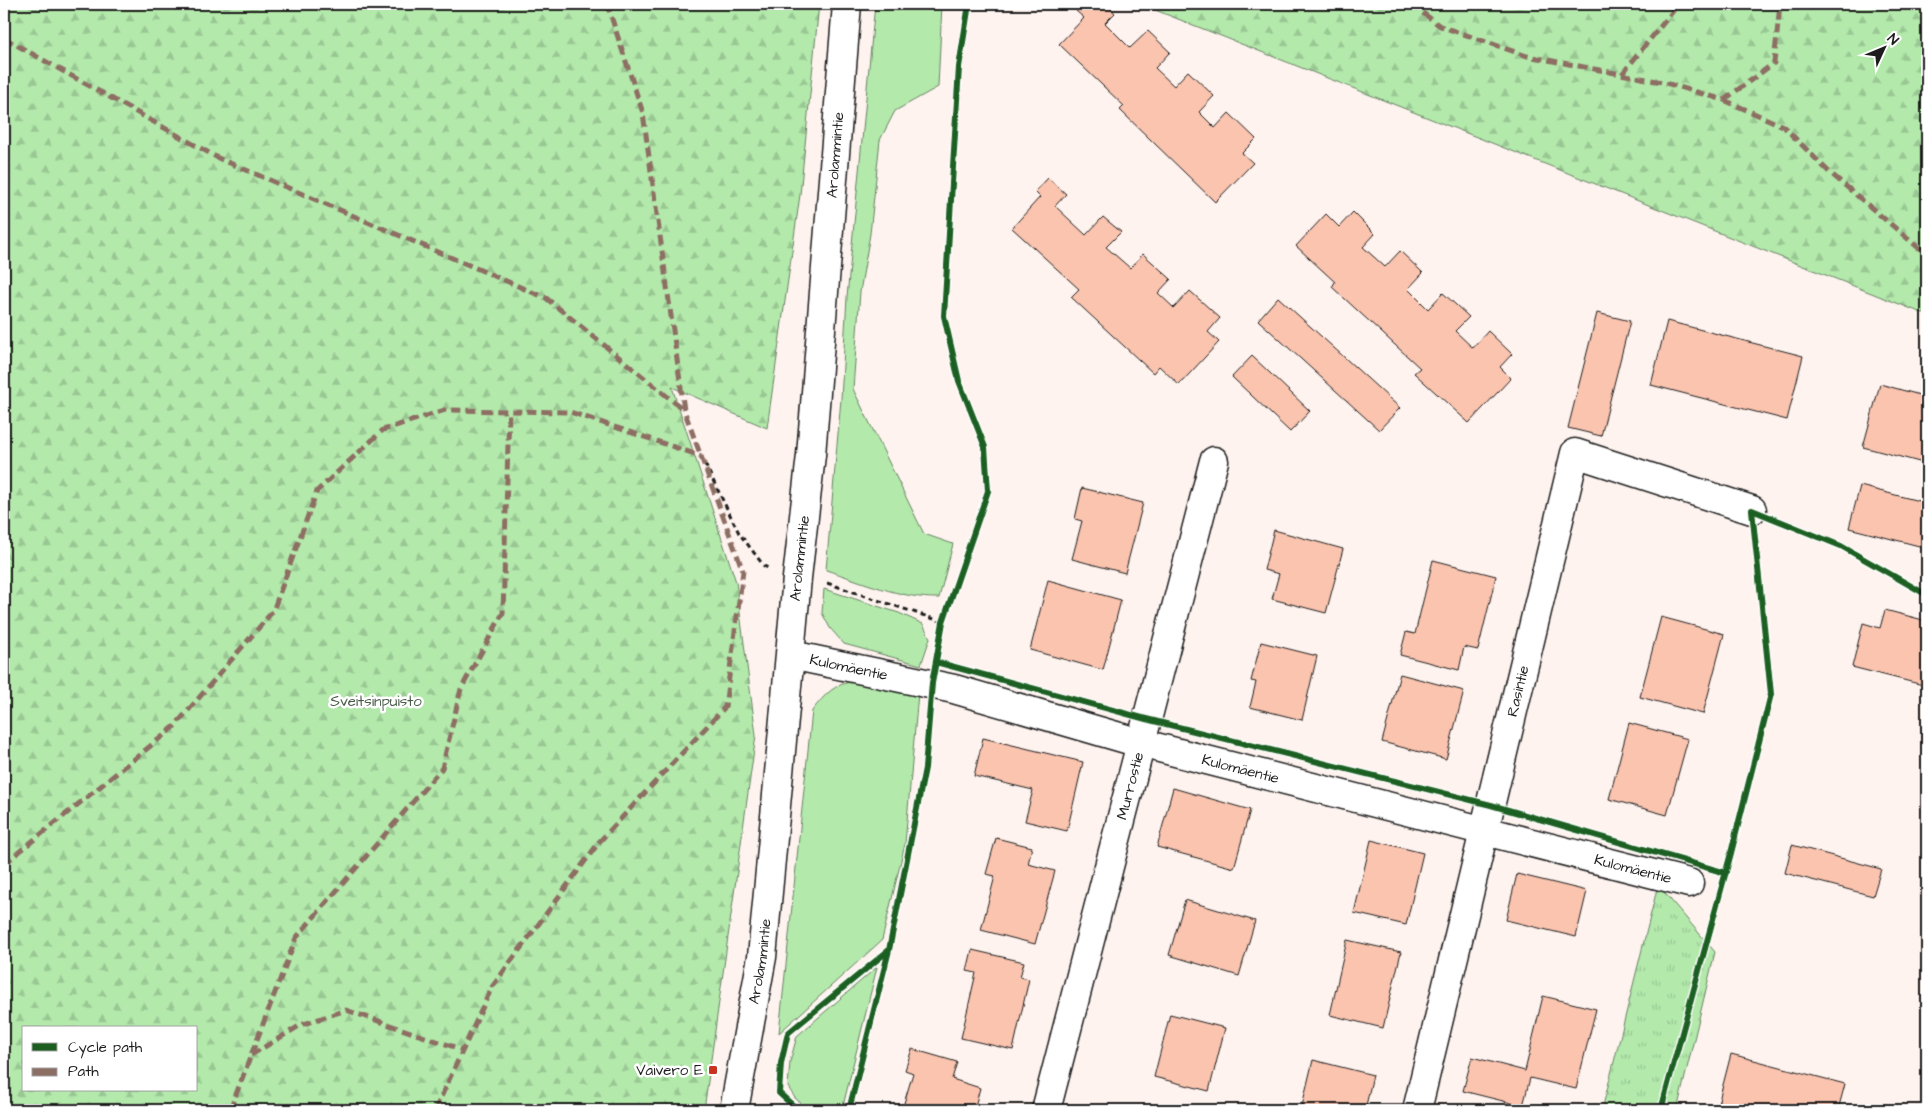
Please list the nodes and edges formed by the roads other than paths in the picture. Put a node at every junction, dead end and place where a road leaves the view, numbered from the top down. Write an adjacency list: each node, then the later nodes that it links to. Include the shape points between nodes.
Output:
1 (847, 4): 4 (street, Arolammintie, via 812,445)
2 (1214, 461): 5 (street, Murrostie)
3 (1752, 510): 6 (street, Rasintie, via 1575,453)
4 (791, 655): 5 (street, Kulomäentie, via 932,683); 8 (street, Arolammintie, via 762,957)
5 (1140, 743): 6 (street, Kulomäentie); 9 (street, Murrostie)
6 (1485, 830): 7 (street, Kulomäentie); 10 (street, Rasintie)
7 (1689, 883)
8 (734, 1110)
9 (1046, 1110)
10 (1417, 1110)

